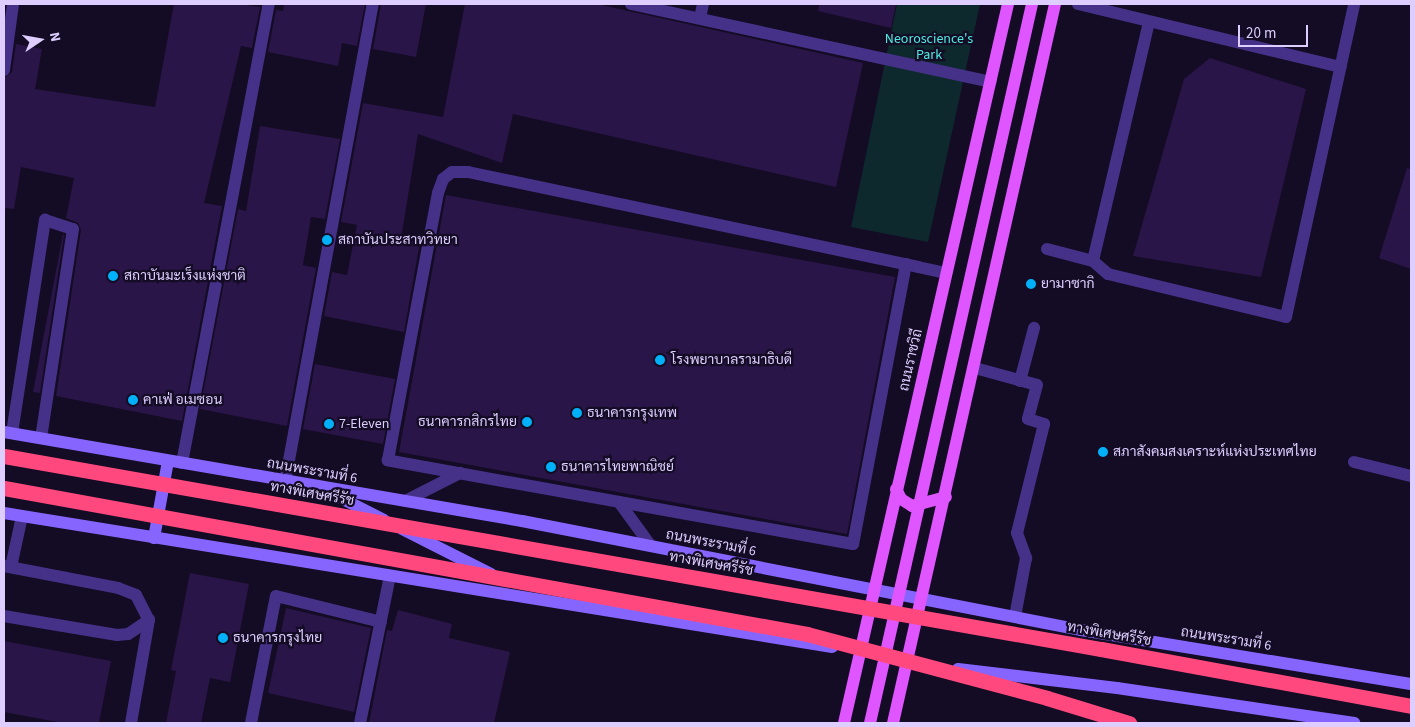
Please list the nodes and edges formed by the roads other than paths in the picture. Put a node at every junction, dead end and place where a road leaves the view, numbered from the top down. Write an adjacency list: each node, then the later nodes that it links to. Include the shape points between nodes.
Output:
1 (13, 4): 13 (lane)
2 (269, 4): 29 (lane)
3 (373, 4): 32 (lane)
4 (631, 4): 11 (lane)
5 (703, 4): 11 (lane)
6 (1008, 4): 16 (main road, ถนนราชวิถี)
7 (1032, 4): 60 (main road, bridge)
8 (1055, 4): 22 (main road)
9 (1078, 4): 12 (lane)
10 (1354, 4): 14 (lane)
11 (700, 18): 16 (lane)
12 (1149, 22): 14 (lane); 18 (lane)
13 (6, 30): 15 (lane)
14 (1341, 67): 18 (lane, via 1286,317 1108,274)
15 (4, 70)
16 (991, 82): 20 (main road, ถนนราชวิถี)
17 (1047, 249): 18 (lane)
18 (1093, 261)
19 (906, 264): 20 (lane); 30 (lane, via 468,172 452,172 444,179 438,193 388,460); 38 (lane, via 853,544)
20 (946, 273): 35 (main road, ถนนราชวิถี)
21 (1034, 328): 23 (lane)
22 (975, 368): 23 (lane); 36 (main road)
23 (1020, 381): 49 (lane, via 1037,385 1028,419 1044,424 1017,533 1026,558)
24 (8, 433): 25 (main road, ถนนพระรามที่ 6); 25 (lane, via 45,220 73,229)
25 (41, 438): 27 (main road, ถนนพระรามที่ 6)
26 (4, 456): 55 (highway, ทางพิเศษศรีรัช, bridge)
27 (168, 461): 29 (main road, ถนนพระรามที่ 6); 41 (main road)
28 (1354, 462): 31 (lane)
29 (182, 463): 32 (main road, ถนนพระรามที่ 6)
30 (460, 473): 37 (lane); 38 (lane)
31 (1411, 476)
32 (285, 482): 34 (main road, ถนนพระรามที่ 6)
33 (4, 488): 62 (highway, bridge, via 807,634 959,673)
34 (321, 488): 37 (main road, ถนนพระรามที่ 6); 47 (main road)
35 (896, 489): 36 (main road, via 901,499 912,506); 45 (main road, ถนนราชวิถี)
36 (946, 497): 46 (main road)
37 (405, 501): 42 (main road, ถนนพระรามที่ 6)
38 (619, 502): 42 (lane)
39 (4, 513): 40 (main road)
40 (22, 516): 41 (main road); 43 (lane)
41 (154, 538): 44 (main road)
42 (651, 546): 45 (main road, ถนนพระรามที่ 6)
43 (8, 566): 50 (lane, via 118,588 136,595)
44 (390, 576): 47 (main road); 51 (lane)
45 (874, 590): 46 (main road, ถนนพระรามที่ 6); 52 (main road, ถนนราชวิถี)
46 (923, 599): 49 (main road, ถนนพระรามที่ 6); 53 (main road)
47 (545, 600): 52 (main road)
48 (4, 616): 50 (lane, via 117,635 128,634)
49 (1015, 617): 54 (main road, ถนนพระรามที่ 6)
50 (149, 620): 56 (lane)
51 (381, 622): 57 (lane, via 276,596); 58 (lane)
52 (860, 652): 53 (main road); 59 (main road, ถนนราชวิถี)
53 (908, 662): 61 (main road); 63 (main road, via 1117,688)
54 (1411, 684)
55 (1411, 706)
56 (131, 723)
57 (251, 723)
58 (360, 723)
59 (844, 723)
60 (870, 723)
61 (893, 723)
62 (1130, 723)
63 (1354, 723)

